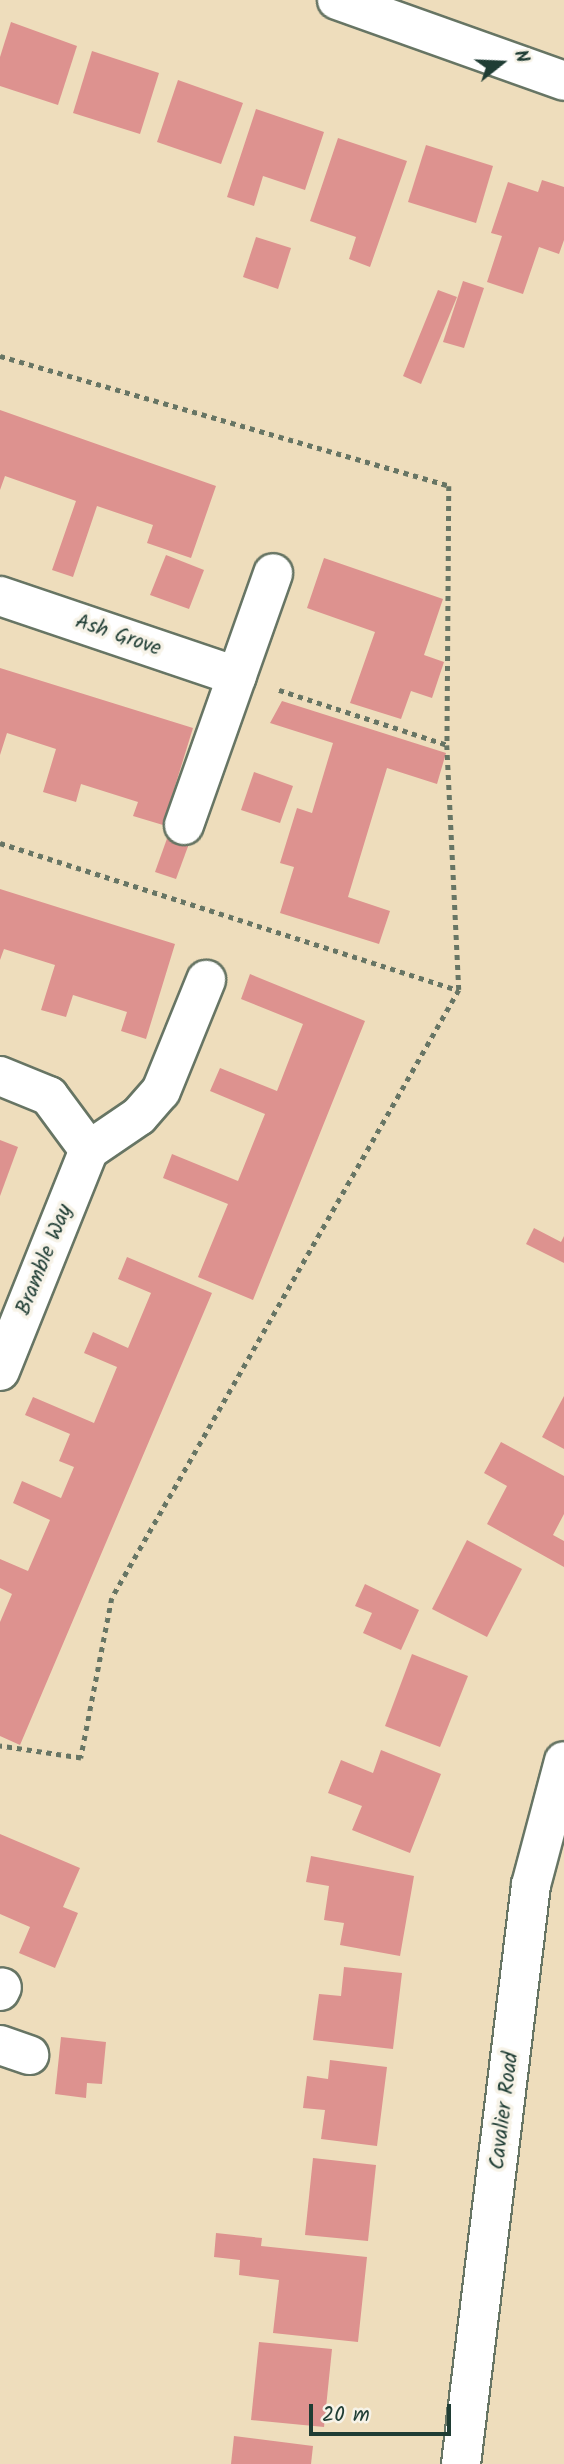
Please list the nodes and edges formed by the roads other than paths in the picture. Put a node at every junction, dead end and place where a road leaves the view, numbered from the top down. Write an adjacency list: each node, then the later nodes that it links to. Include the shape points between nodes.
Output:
1 (337, 0): 2 (street)
2 (564, 81)
3 (273, 573): 5 (street)
4 (0, 596): 5 (street, Ash Grove)
5 (237, 676): 6 (street)
6 (184, 825)
7 (206, 980): 9 (street, via 161,1091 139,1116)
8 (0, 1076): 9 (street, via 49,1096)
9 (89, 1150): 10 (street, Bramble Way)
10 (0, 1371)
11 (564, 1761): 12 (street, Cavalier Road, via 531,1885)
12 (461, 2464)

